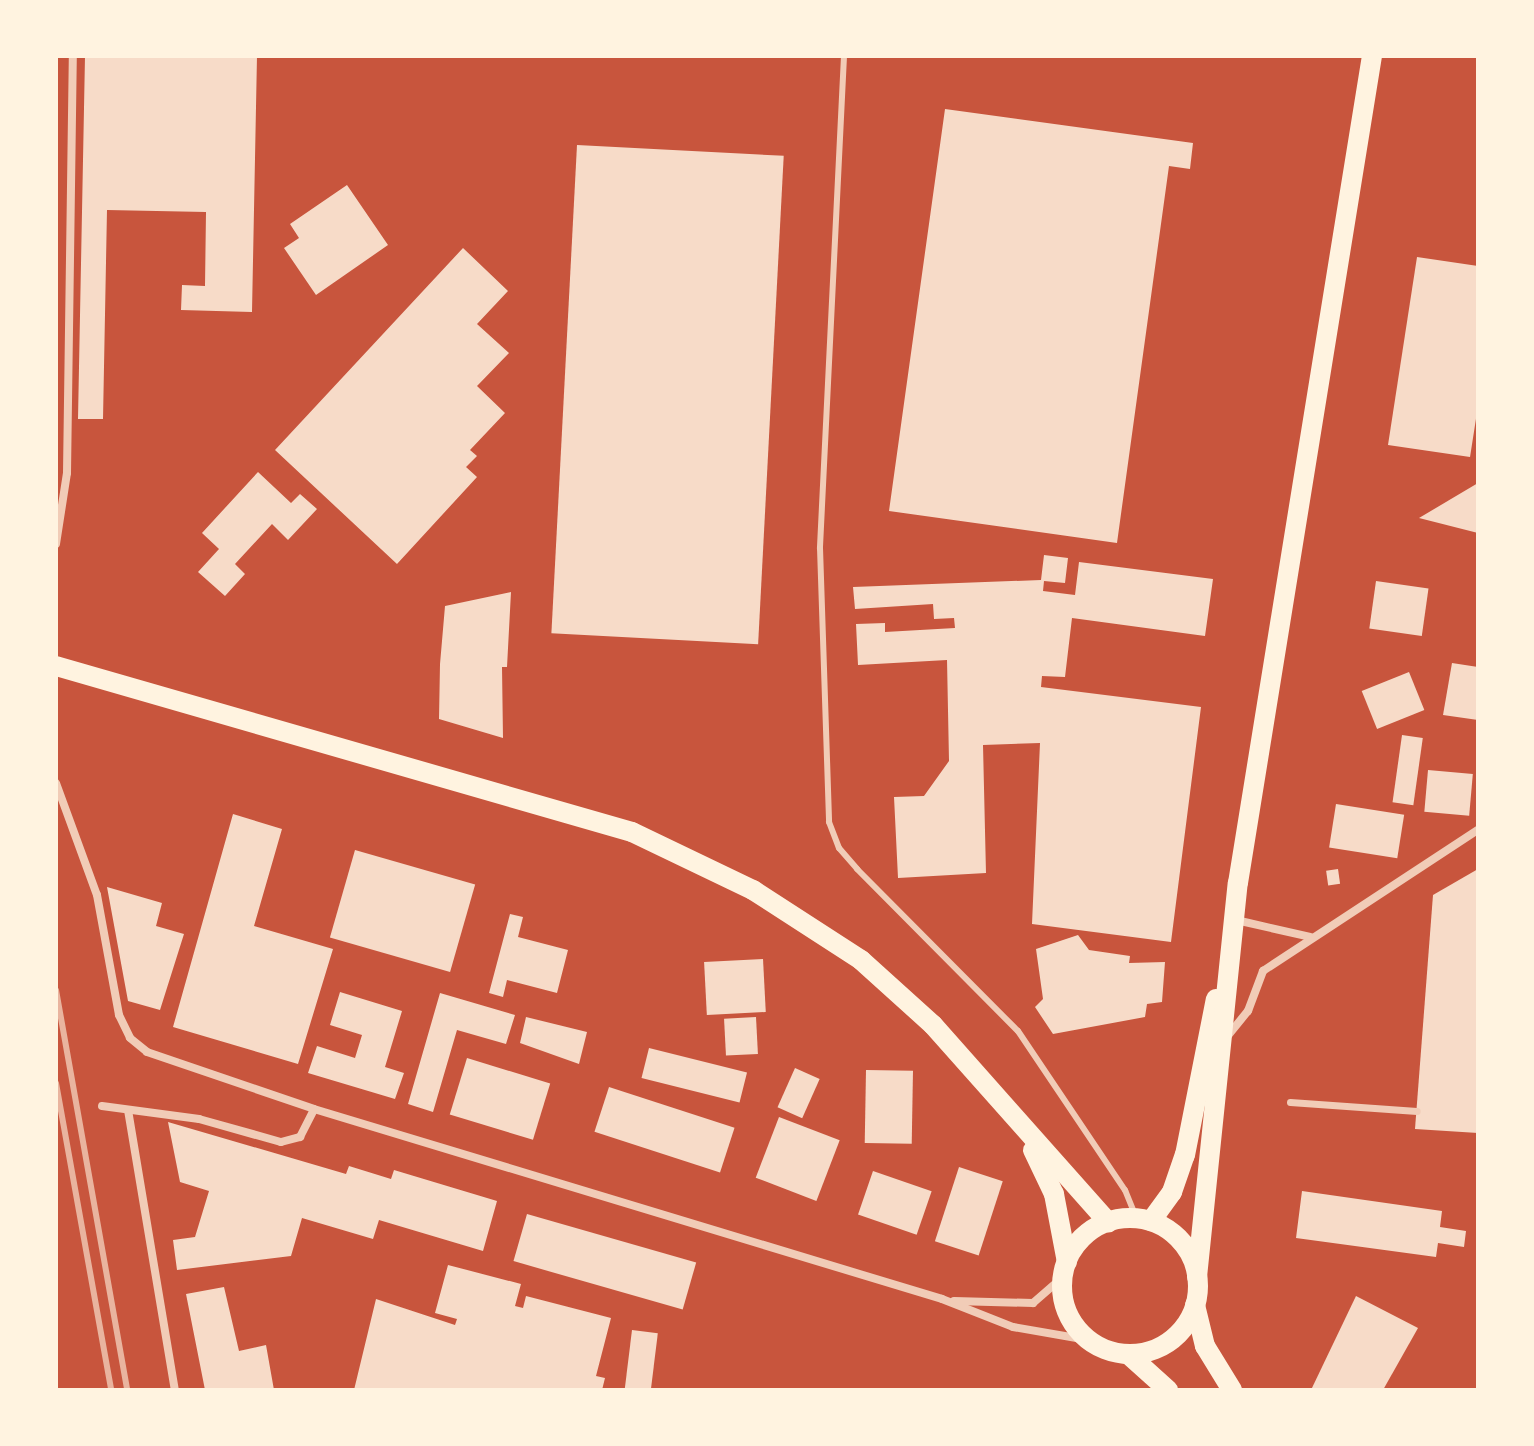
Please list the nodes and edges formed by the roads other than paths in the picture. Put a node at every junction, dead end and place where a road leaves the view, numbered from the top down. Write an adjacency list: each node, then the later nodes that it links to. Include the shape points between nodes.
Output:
1 (73, 56): 4 (street, via 67,473)
2 (844, 56): 18 (lane, via 820,548 829,822 839,848 857,869 1018,1031)
3 (1372, 56): 8 (main road)
4 (56, 544)
5 (63, 668): 17 (main road, via 632,832 753,890 861,960 933,1025)
6 (56, 783): 14 (street, via 97,895 119,1015 130,1038 173,1065)
7 (1478, 830): 10 (street)
8 (1237, 893): 9 (main road); 18 (main road, via 1185,1155 1172,1192)
9 (1236, 920): 10 (street); 11 (main road)
10 (1310, 937): 11 (street, via 1263,971 1248,1011)
11 (1224, 1040): 21 (main road)
12 (1290, 1102): 16 (street)
13 (102, 1106): 15 (street)
14 (314, 1109): 15 (street, via 300,1137 281,1142 199,1119); 22 (street)
15 (128, 1110): 26 (street)
16 (1417, 1111)
17 (1025, 1131): 19 (main road); 20 (main road, via 1054,1194)
18 (1144, 1220): 19 (main road); 21 (main road, via 1179,1239)
19 (1108, 1222): 20 (main road, via 1079,1242)
20 (1065, 1270): 22 (street, via 1033,1303); 24 (main road, via 1065,1307)
21 (1197, 1277): 23 (main road)
22 (942, 1299): 24 (street, via 1013,1327)
23 (1195, 1305): 25 (main road, via 1170,1341); 28 (main road, via 1205,1346)
24 (1088, 1340): 25 (main road)
25 (1128, 1354): 27 (main road)
26 (175, 1390)
27 (1168, 1390)
28 (1232, 1390)

